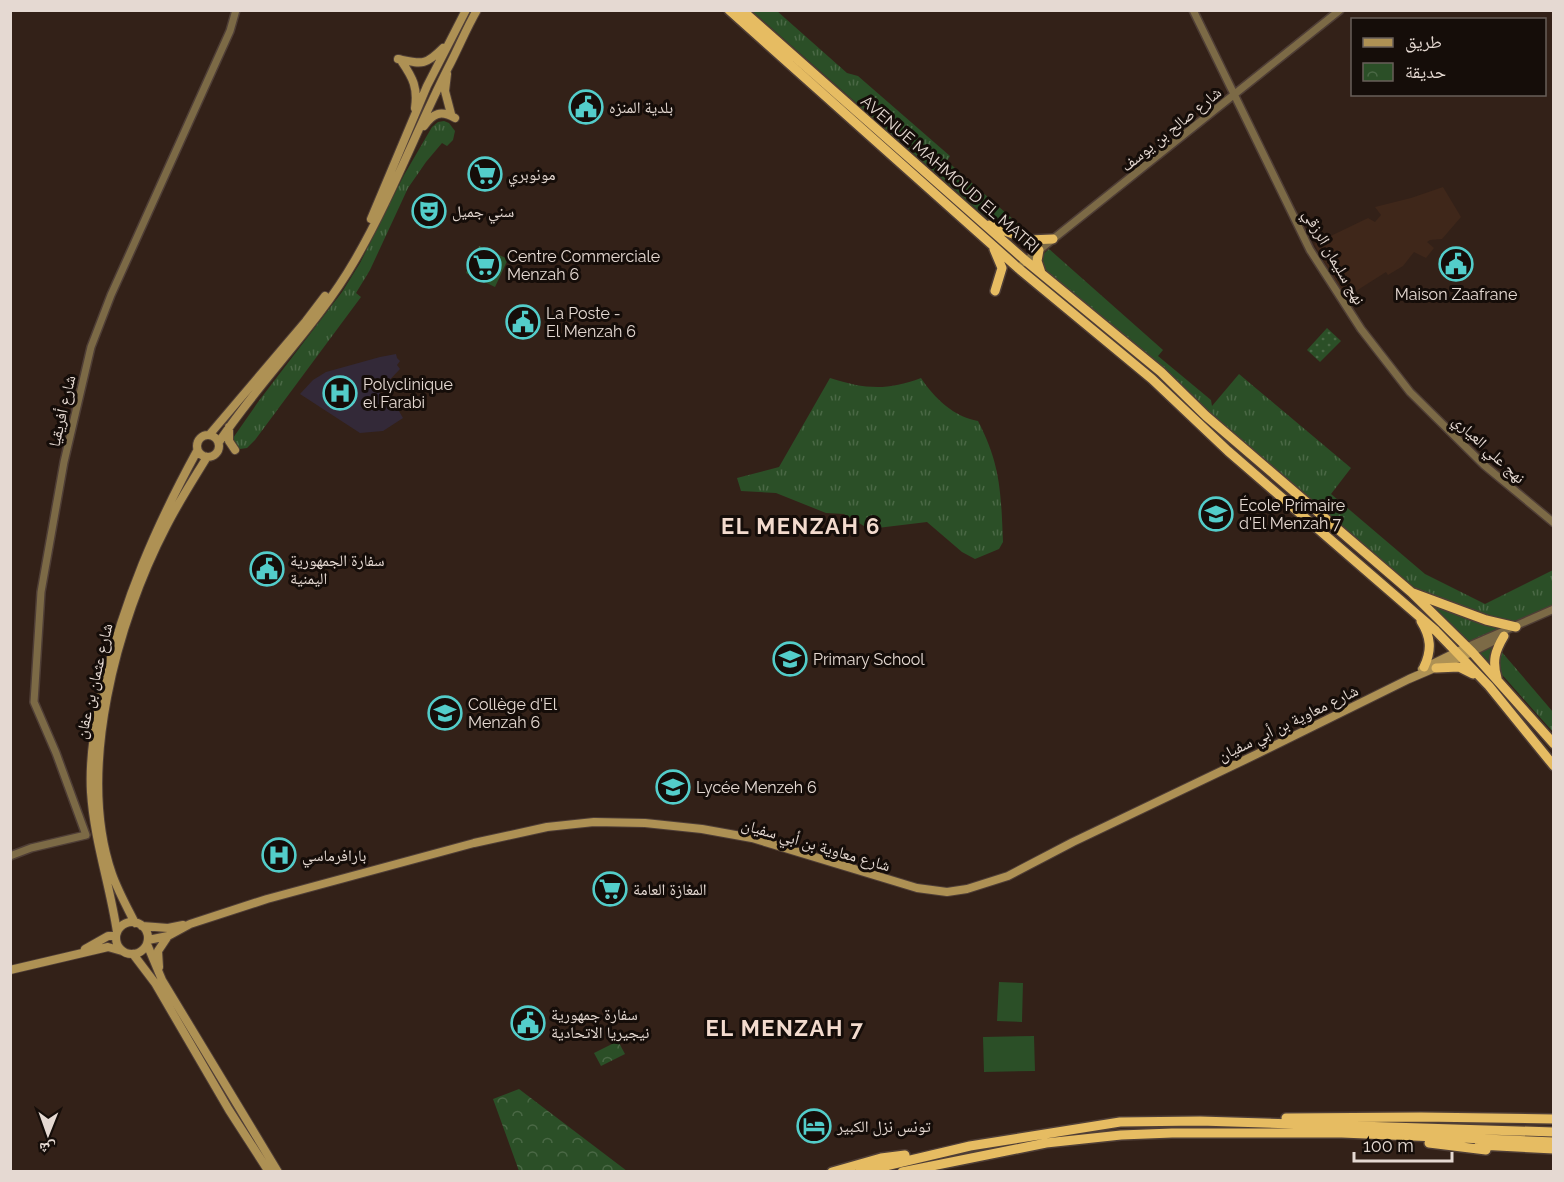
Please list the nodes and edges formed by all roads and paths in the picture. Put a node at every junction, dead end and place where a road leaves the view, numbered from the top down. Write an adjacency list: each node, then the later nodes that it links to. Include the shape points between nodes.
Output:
1 (236, 10): 42 (street, شارع أفريقيا, via 91,347 64,462 41,592 34,702 86,835)
2 (466, 10): 8 (main road)
3 (477, 10): 9 (main road)
4 (729, 10): 15 (highway, AVENUE MAHMOUD EL MATRI)
5 (742, 10): 13 (highway, AVENUE MAHMOUD EL MATRI)
6 (1193, 10): 10 (street, نهج سليمان الرزقي)
7 (1340, 10): 10 (street, شارع صالح بن يوسف)
8 (449, 43): 11 (main road); 11 (main road, via 423,63 400,61 417,90)
9 (448, 68): 12 (main road); 12 (main road, via 445,91 453,116 436,113)
10 (1235, 94): 14 (street, شارع صالح بن يوسف); 21 (street, نهج سليمان الرزقي, via 1310,250 1361,329)
11 (411, 123): 23 (main road, via 350,258 306,321)
12 (418, 134): 22 (main road, via 354,261 312,323)
13 (980, 221): 14 (highway, via 1029,240); 17 (highway, AVENUE MAHMOUD EL MATRI)
14 (1053, 239): 16 (street, شارع صالح بن يوسف)
15 (992, 244): 18 (highway, AVENUE MAHMOUD EL MATRI); 20 (highway, via 1002,268)
16 (1039, 250): 17 (street, شارع صالح بن يوسف); 19 (highway)
17 (1026, 261): 18 (street, شارع صالح بن يوسف); 19 (highway, AVENUE MAHMOUD EL MATRI)
18 (1018, 268): 31 (highway, AVENUE MAHMOUD EL MATRI, via 1152,379 1228,451)
19 (1041, 273): 29 (highway, AVENUE MAHMOUD EL MATRI, via 1142,356)
20 (995, 291)
21 (1410, 392): 28 (street, نهج علي العياري, via 1484,465)
22 (230, 426): 24 (main road); 25 (main road, via 229,441)
23 (210, 435): 24 (main road); 26 (main road, via 198,439)
24 (219, 442): 27 (main road, via 217,453)
25 (236, 450)
26 (197, 451): 27 (main road); 45 (main road, شارع عثمان بن عفان, via 152,540 127,601 96,726 91,772 93,812)
27 (207, 457): 43 (main road, شارع عثمان بن عفان, via 166,526 144,574 121,644 101,726 98,778 102,835 111,872)
28 (1554, 523)
29 (1411, 592): 32 (highway); 33 (highway, AVENUE MAHMOUD EL MATRI)
30 (1554, 609): 32 (street)
31 (1417, 614): 34 (highway, AVENUE MAHMOUD EL MATRI); 35 (highway, via 1430,640)
32 (1510, 631): 33 (street); 38 (highway, via 1495,651)
33 (1469, 650): 34 (main road); 38 (highway, AVENUE MAHMOUD EL MATRI)
34 (1459, 654): 35 (main road, شارع معاوية بن أبي سفيان); 36 (main road, شارع معاوية بن أبي سفيان); 39 (highway, AVENUE MAHMOUD EL MATRI)
35 (1424, 667): 37 (main road, شارع معاوية بن أبي سفيان)
36 (1436, 668): 37 (main road, شارع معاوية بن أبي سفيان); 39 (highway, via 1468,670)
37 (1409, 679): 44 (main road, شارع معاوية بن أبي سفيان, via 1008,876 967,889 947,892 917,888 752,837 645,823 594,822 495,837)
38 (1498, 681): 40 (highway, AVENUE MAHMOUD EL MATRI)
39 (1489, 686): 41 (highway)
40 (1554, 744)
41 (1554, 766)
42 (10, 856)
43 (139, 924): 44 (main road, via 168,928); 45 (main road, via 123,925); 47 (main road, via 146,930)
44 (190, 924): 46 (main road, شارع معاوية بن أبي سفيان)
45 (116, 934): 48 (main road); 49 (main road)
46 (168, 936): 47 (main road, شارع معاوية بن أبي سفيان); 52 (main road, via 158,951)
47 (147, 942): 50 (main road); 52 (main road)
48 (122, 951): 49 (main road, via 108,947); 50 (main road)
49 (79, 953): 51 (main road)
50 (133, 954): 65 (main road, via 155,983)
51 (10, 970)
52 (162, 980): 66 (main road)
53 (1554, 1118): 54 (highway)
54 (1200, 1121): 57 (highway, via 1120,1122); 58 (highway)
55 (1264, 1132): 57 (highway); 58 (highway); 61 (highway)
56 (1554, 1132): 58 (highway)
57 (1059, 1135): 59 (highway)
58 (1529, 1137): 60 (highway)
59 (1045, 1138): 62 (highway); 69 (highway)
60 (1554, 1142)
61 (1429, 1143): 63 (highway); 64 (highway)
62 (970, 1146): 67 (highway, via 881,1158); 68 (highway)
63 (1554, 1149)
64 (1554, 1154)
65 (269, 1172)
66 (278, 1172)
67 (832, 1172)
68 (860, 1172)
69 (902, 1172)

